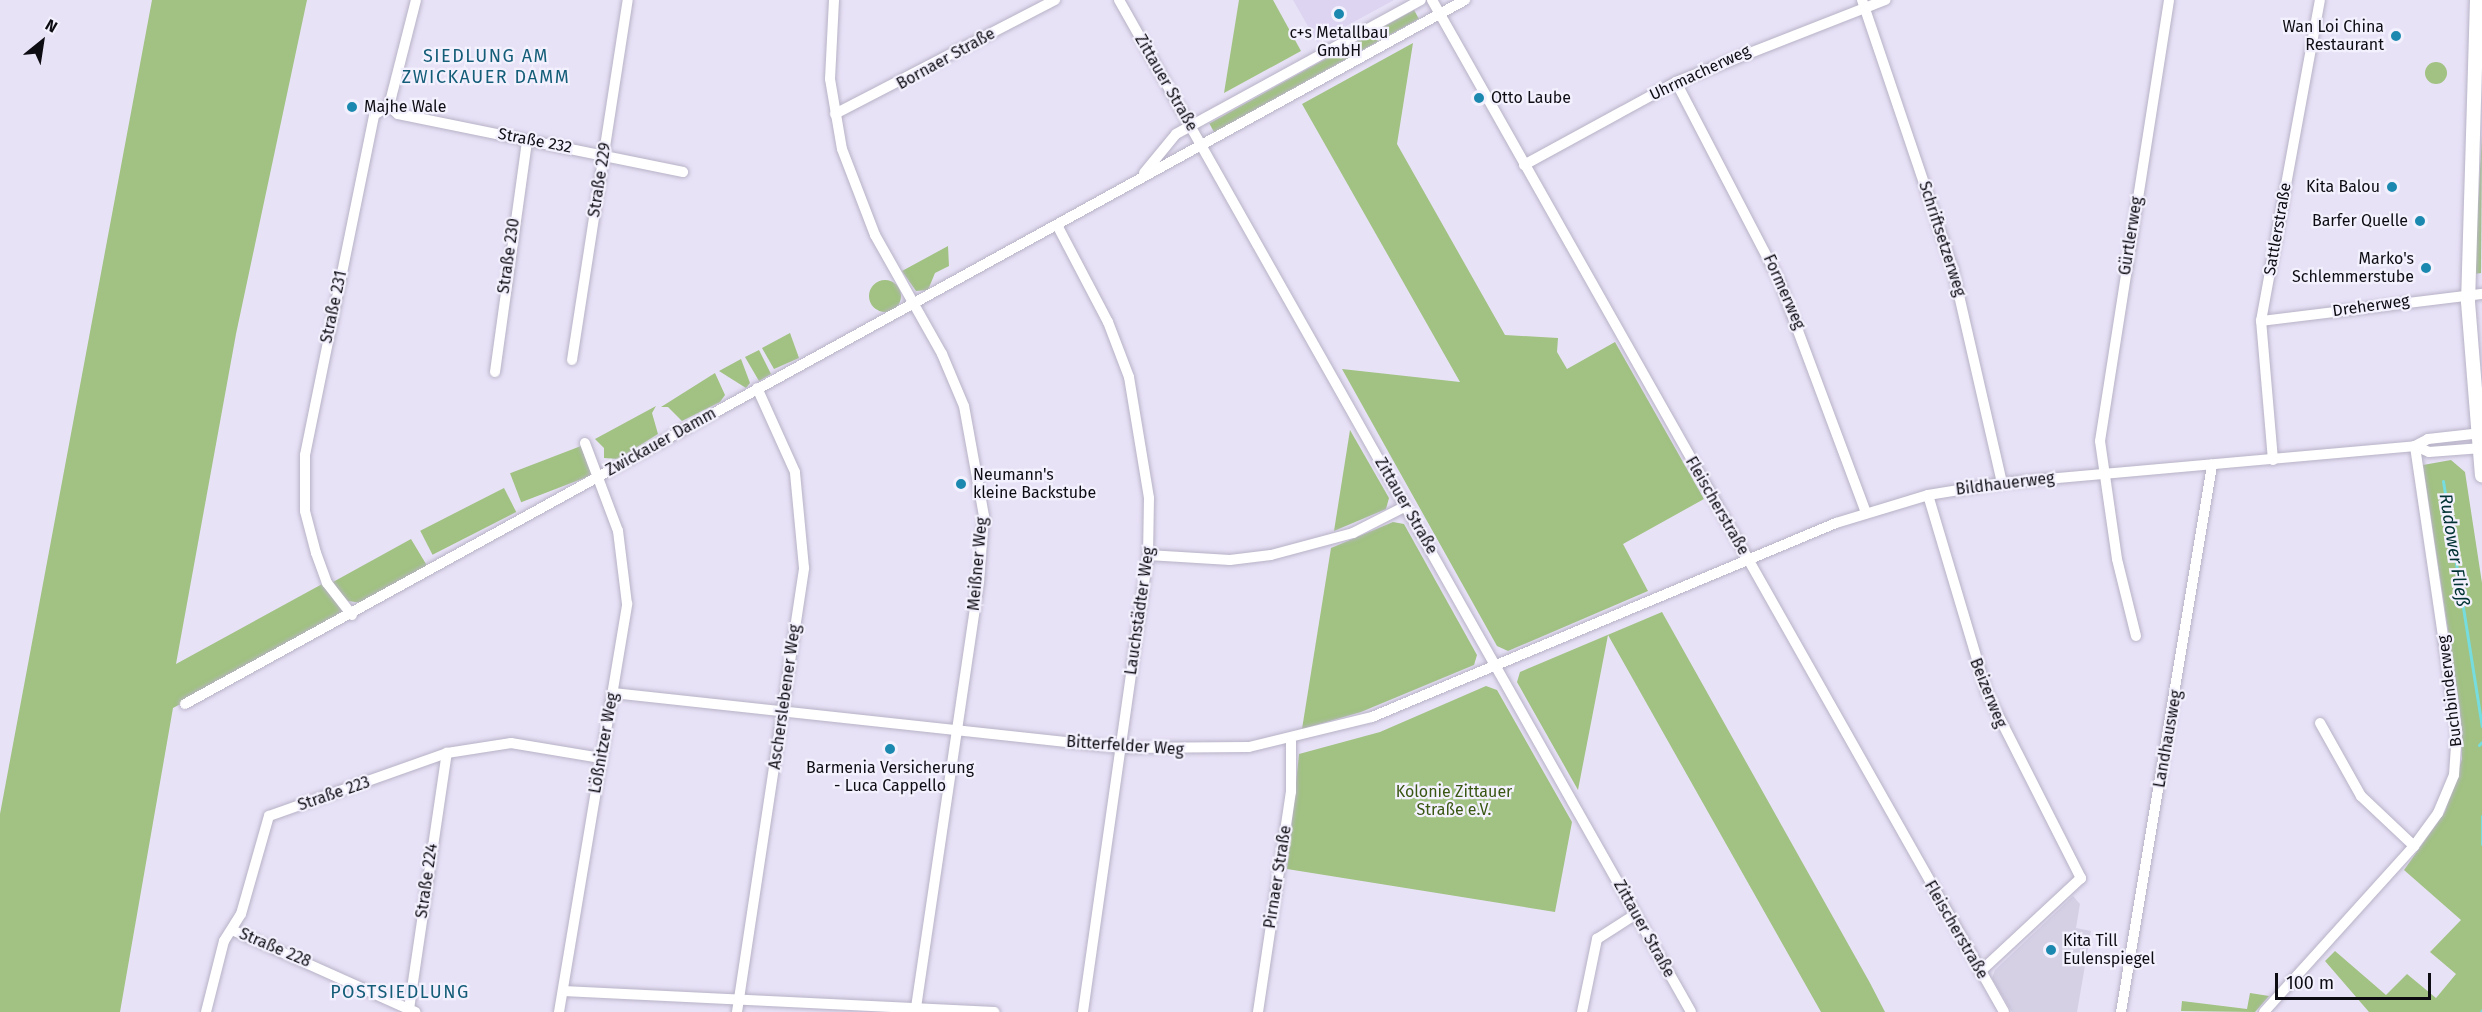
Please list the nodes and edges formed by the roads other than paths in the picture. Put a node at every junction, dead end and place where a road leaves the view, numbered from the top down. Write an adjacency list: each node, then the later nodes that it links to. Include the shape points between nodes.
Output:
1 (416, 0): 18 (street, Straße 231)
2 (628, 0): 23 (street, Straße 229)
3 (834, 0): 19 (street, Meißner Weg, via 830,79)
4 (1055, 0): 19 (street, Bornaer Straße)
5 (1119, 0): 20 (street, Zittauer Straße)
6 (1421, 0): 20 (street, Zwickauer Damm)
7 (1432, 0): 14 (street, Fleischerstraße)
8 (1465, 0): 14 (street, Zwickauer Damm)
9 (1885, 0): 13 (street, Uhrmacherweg)
10 (2169, 0): 40 (street, Gürtlerweg, via 2102,424)
11 (2320, 0): 30 (street, Sattlerstraße)
12 (2477, 0): 15 (main road)
13 (1863, 4): 16 (street, Uhrmacherweg); 43 (street, Schriftsetzerweg, via 1953,269)
14 (1439, 14): 22 (street, Zwickauer Damm); 24 (street, Fleischerstraße)
15 (2479, 51): 17 (main road)
16 (1676, 82): 24 (street, Uhrmacherweg); 46 (street, Formerweg, via 1784,290)
17 (2480, 97): 28 (main road)
18 (389, 106): 21 (street, Straße 232, via 398,114); 49 (street, Straße 231, via 374,115 303,483 323,573)
19 (835, 114): 29 (street, Meißner Weg, via 854,189)
20 (1191, 126): 22 (street, Zittauer Straße); 26 (street, Zwickauer Damm, via 1169,142)
21 (527, 140): 23 (street, Straße 232); 32 (street, Straße 230)
22 (1201, 144): 26 (street, Zwickauer Damm); 45 (street, Zittauer Straße)
23 (604, 155): 25 (street, Straße 232); 31 (street, Straße 229)
24 (1524, 165): 48 (street, Fleischerstraße)
25 (683, 172)
26 (1138, 180): 27 (street, Zwickauer Damm)
27 (1057, 225): 29 (street, Zwickauer Damm); 47 (street, Lauchstädter Weg, via 1108,322 1129,377 1146,462)
28 (2475, 293): 30 (street, Dreherweg); 34 (main road)
29 (912, 304): 33 (street, Zwickauer Damm); 57 (street, Meißner Weg, via 964,406 981,481 982,558)
30 (2261, 321): 38 (street, Sattlerstraße)
31 (572, 360)
32 (495, 372)
33 (757, 388): 42 (street, Zwickauer Damm); 55 (street, Ascherslebener Weg, via 789,454 804,531)
34 (2479, 433): 36 (street, Bildhauerweg, via 2428,439); 37 (main road)
35 (585, 443): 42 (street)
36 (2415, 446): 37 (street, Bildhauerweg, via 2429,452); 38 (street, Bildhauerweg); 62 (street, Buchbinderweg, via 2458,753 2438,813)
37 (2480, 449): 41 (main road)
38 (2273, 460): 39 (street, Bildhauerweg)
39 (2212, 465): 40 (street, Bildhauerweg); 78 (street, Landhausweg)
40 (2103, 473): 43 (street, Bildhauerweg); 51 (street, Gürtlerweg)
41 (2482, 475)
42 (600, 476): 49 (street, Zwickauer Damm); 53 (street, Lößnitzer Weg, via 627,581)
43 (2002, 483): 44 (street, Bildhauerweg)
44 (1928, 495): 46 (street, Bildhauerweg); 65 (street, Beizerweg, via 1987,693 2081,878)
45 (1406, 506): 47 (street, via 1353,533 1271,555 1230,560); 52 (street, Zittauer Straße)
46 (1866, 513): 48 (street, Bildhauerweg)
47 (1148, 555): 59 (street, Lauchstädter Weg)
48 (1748, 561): 50 (street, Bildhauerweg); 65 (street, Fleischerstraße)
49 (352, 615): 54 (street, Zwickauer Damm)
50 (1616, 617): 52 (street, Bitterfelder Weg)
51 (2136, 636)
52 (1497, 667): 58 (street, Bitterfelder Weg, via 1372,717); 63 (street, Zittauer Straße)
53 (613, 693): 55 (street, Bitterfelder Weg); 61 (street, Lößnitzer Weg)
54 (184, 704)
55 (783, 713): 57 (street, Bitterfelder Weg); 67 (street, Ascherslebener Weg)
56 (2320, 723): 62 (street, via 2361,796)
57 (956, 730): 59 (street, Bitterfelder Weg); 68 (street, Meißner Weg)
58 (1291, 741): 59 (street, Bitterfelder Weg, via 1206,751); 74 (street, Pirnaer Straße, via 1291,792)
59 (1121, 748): 73 (street, Lauchstädter Weg)
60 (447, 753): 61 (street, Straße 223, via 511,743); 64 (street, Straße 223, via 269,816); 69 (street, Straße 224)
61 (602, 758): 66 (street, Lößnitzer Weg)
62 (2414, 846): 79 (street, Buchbinderweg)
63 (1636, 914): 75 (street, via 1597,939); 76 (street, Zittauer Straße)
64 (232, 930): 69 (street, Straße 228); 70 (street, Straße 223, via 224,941)
65 (1980, 972): 77 (street, Fleischerstraße)
66 (563, 991): 67 (street); 71 (street, Lößnitzer Weg)
67 (738, 1007): 68 (street)
68 (916, 1010): 72 (street)
69 (413, 1011)
70 (206, 1012)
71 (560, 1012)
72 (994, 1012)
73 (1083, 1012)
74 (1258, 1012)
75 (1582, 1012)
76 (1691, 1012)
77 (2004, 1012)
78 (2121, 1012)
79 (2264, 1012)

